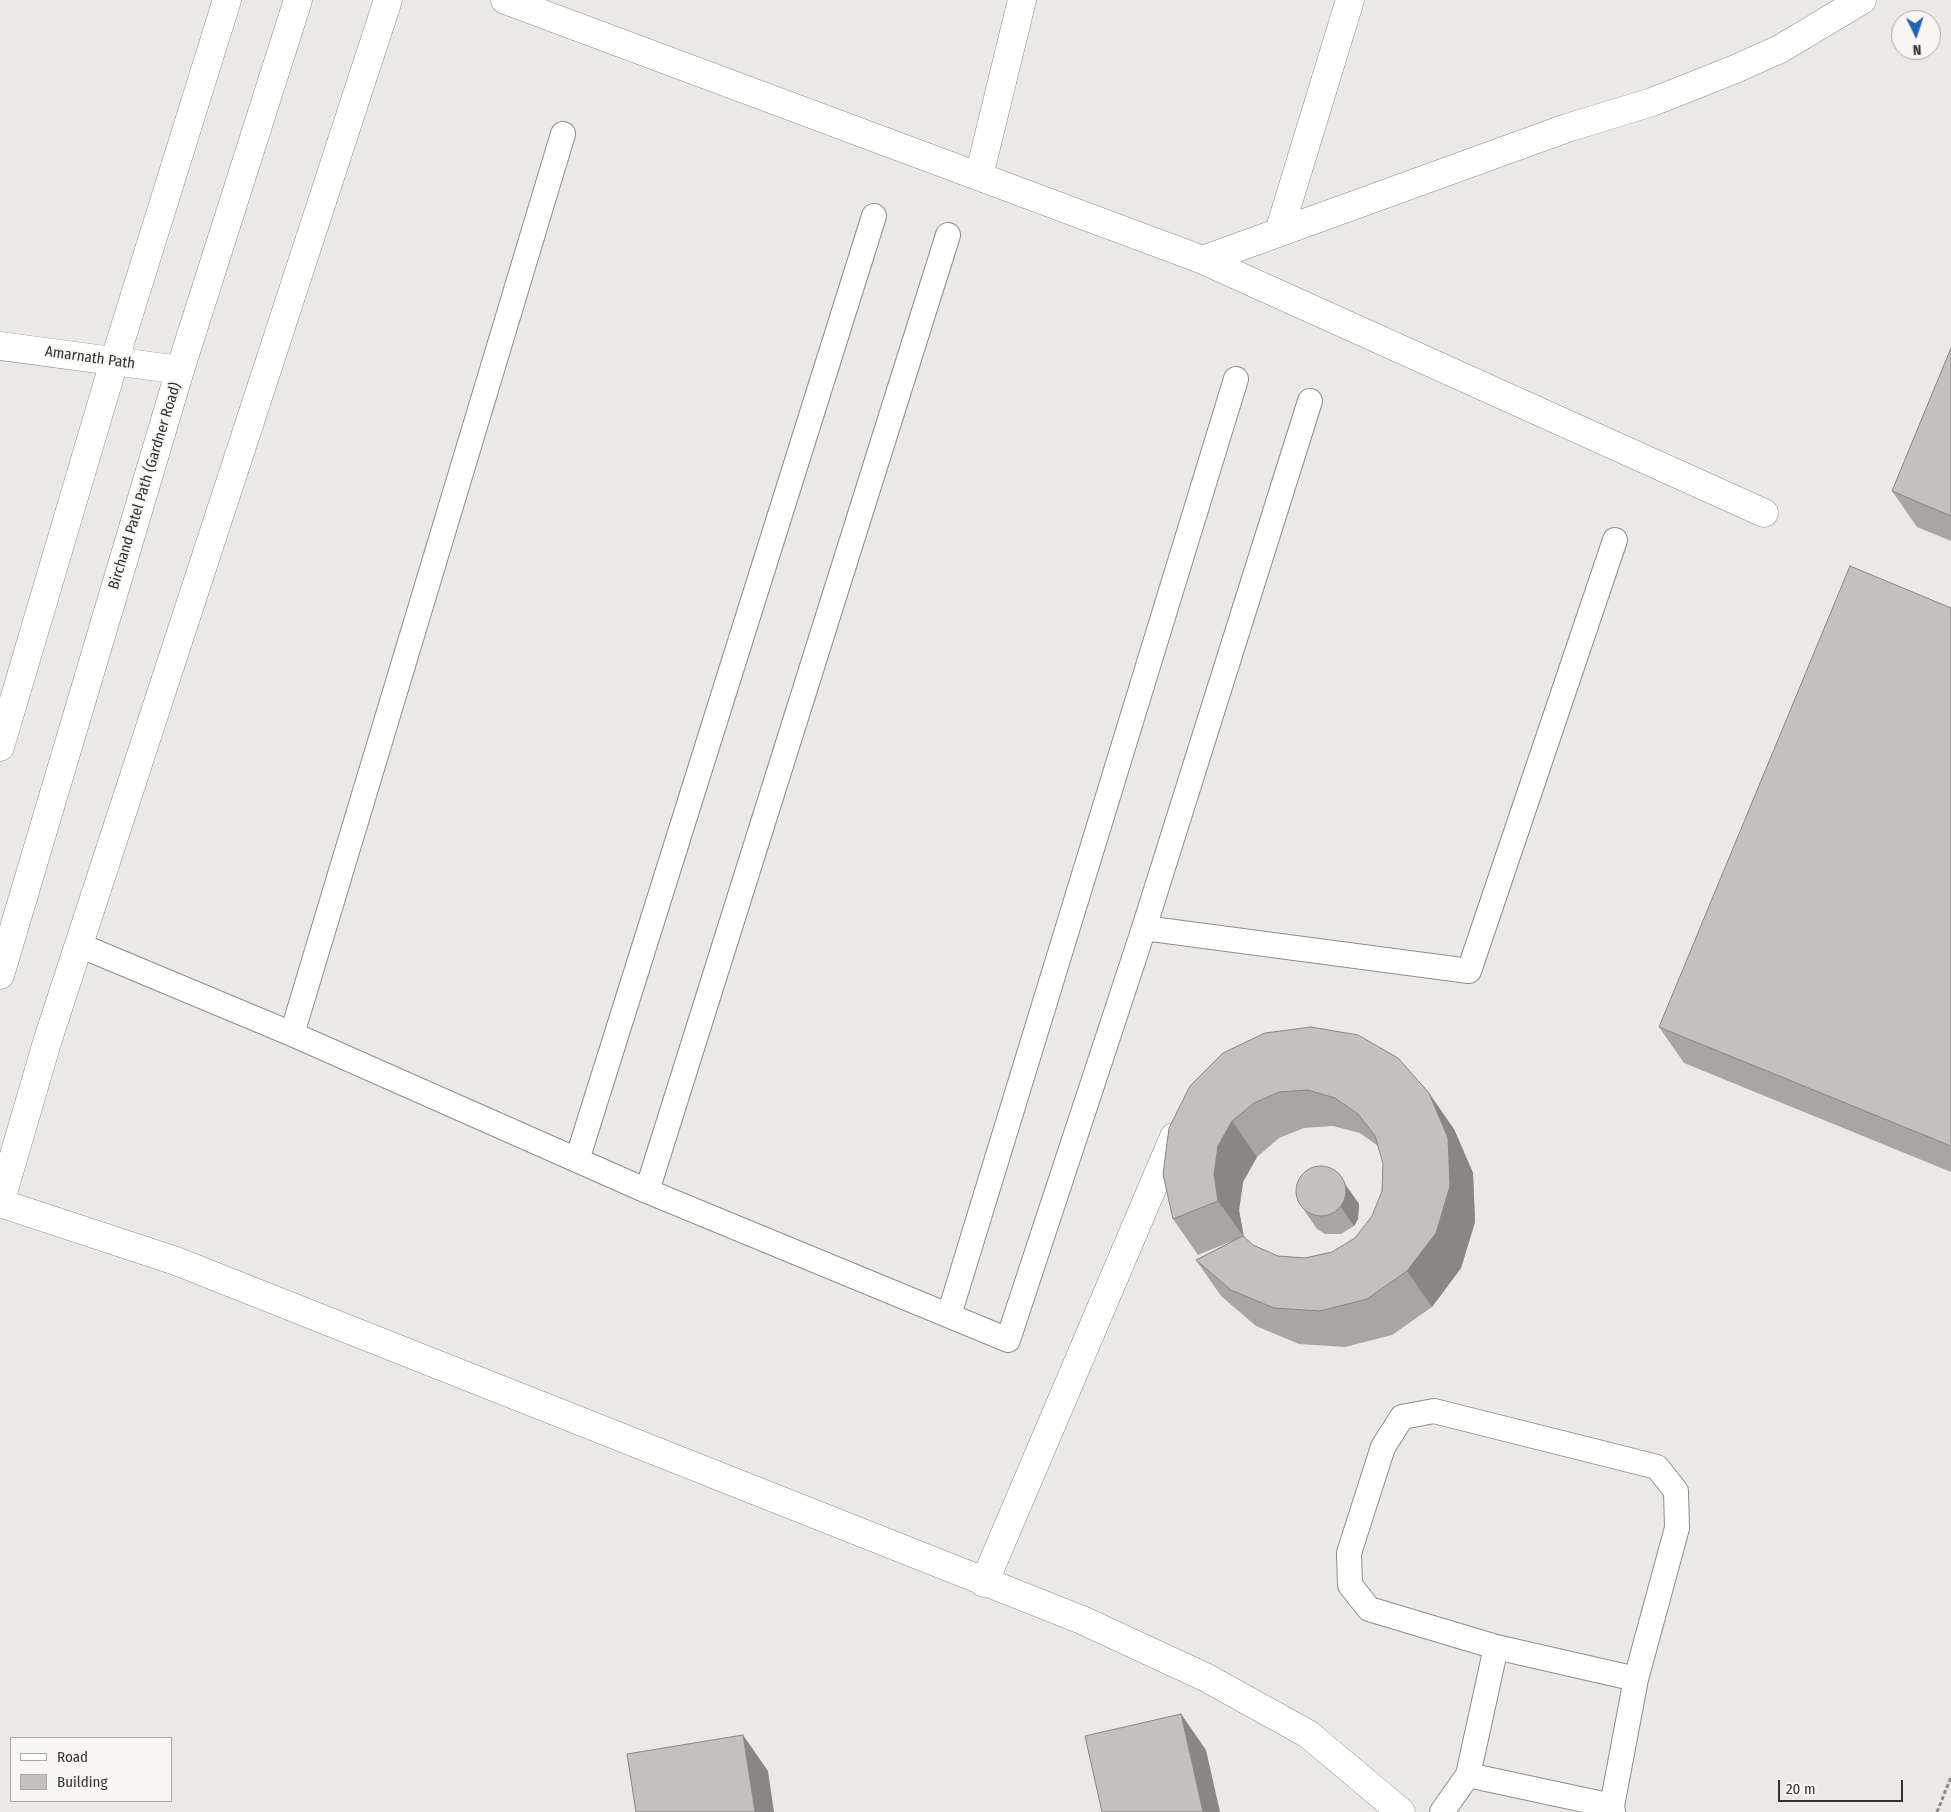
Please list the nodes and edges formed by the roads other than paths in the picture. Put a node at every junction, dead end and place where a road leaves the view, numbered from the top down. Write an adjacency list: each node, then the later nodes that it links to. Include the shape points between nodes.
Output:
1 (227, 0): 15 (street)
2 (298, 0): 16 (street, Birchand Patel Path (Gardner Road))
3 (388, 0): 23 (street)
4 (505, 0): 9 (street)
5 (1022, 0): 9 (street)
6 (1350, 0): 11 (street)
7 (1862, 0): 11 (street, via 1780,49 1734,70 1652,102 1567,128)
8 (564, 134): 25 (lane)
9 (979, 176): 13 (street)
10 (874, 216): 27 (lane)
11 (1279, 232): 13 (street)
12 (948, 235): 28 (lane)
13 (1203, 260): 19 (street)
14 (0, 346): 15 (street, Amarnath Path)
15 (114, 362): 16 (street, Amarnath Path); 21 (street)
16 (180, 370): 24 (street, Birchand Patel Path (Gardner Road))
17 (1236, 380): 30 (lane)
18 (1310, 401): 22 (lane)
19 (1764, 513)
20 (1615, 540): 22 (lane, via 1469,971)
21 (0, 747)
22 (1144, 928): 30 (lane, via 1008,1340)
23 (79, 945): 25 (lane); 29 (street)
24 (0, 975)
25 (292, 1034): 27 (lane)
26 (1174, 1137): 31 (street)
27 (577, 1160): 28 (lane)
28 (647, 1191): 30 (lane)
29 (0, 1203): 31 (street, via 185,1265)
30 (949, 1315)
31 (984, 1583): 36 (street, via 1082,1620 1205,1677 1308,1734)
32 (1496, 1647): 33 (lane); 33 (lane, via 1369,1609 1350,1585 1349,1553 1383,1447 1402,1417 1434,1411 1657,1467 1676,1491 1677,1528); 34 (lane)
33 (1636, 1679): 35 (lane)
34 (1468, 1775): 35 (lane); 37 (lane)
35 (1612, 1809)
36 (1401, 1812)
37 (1442, 1812)

